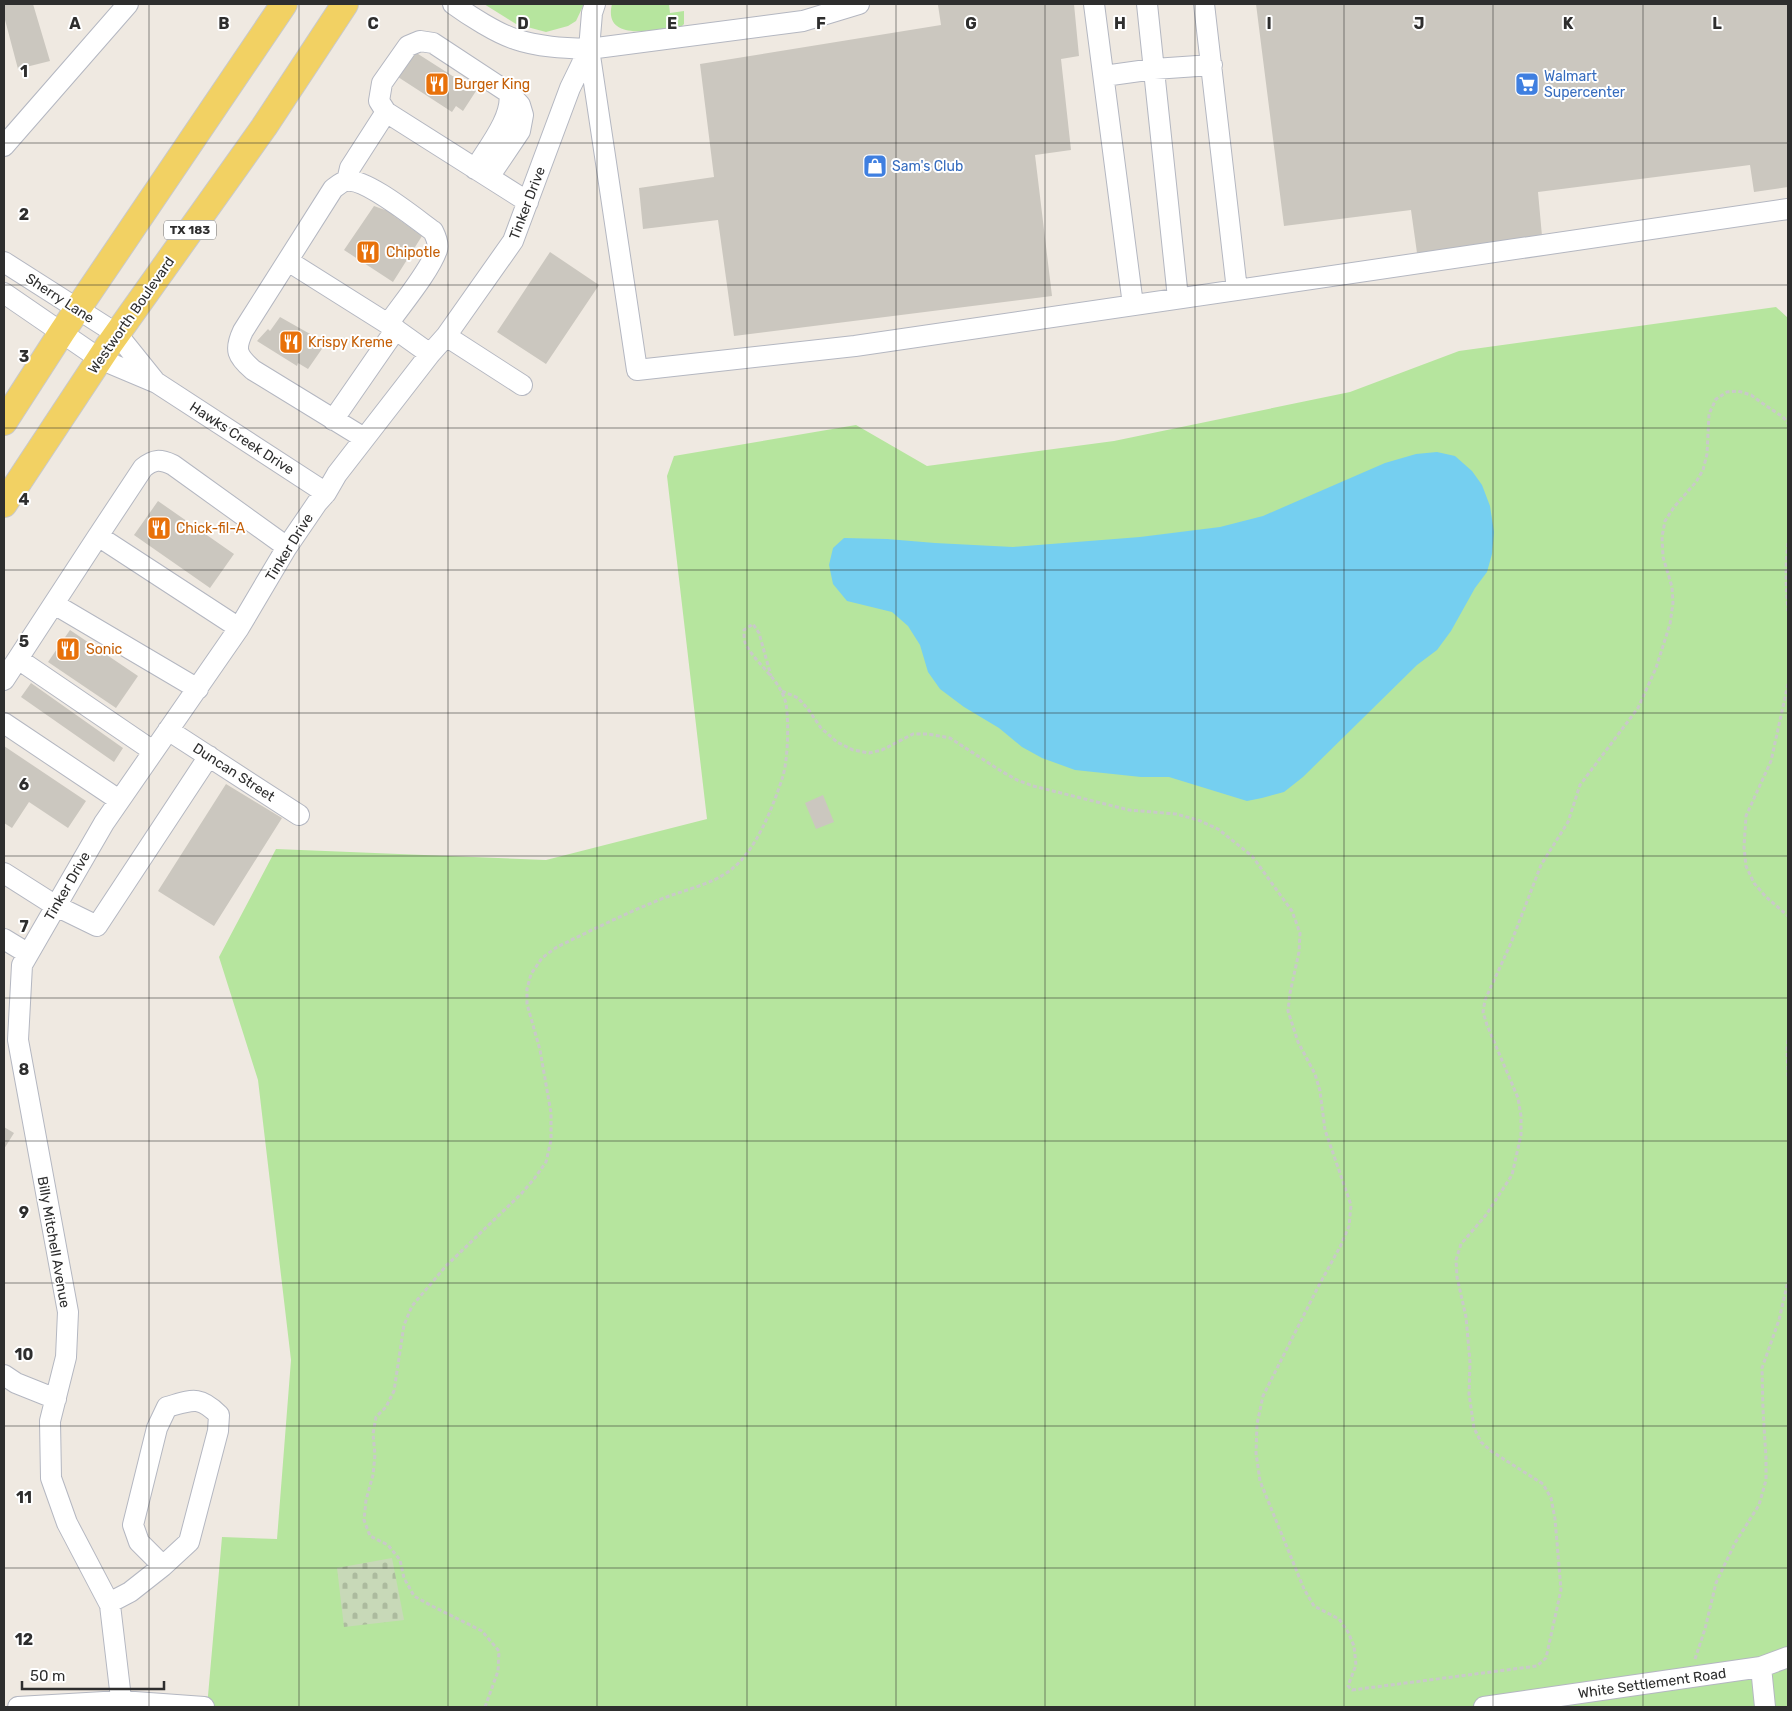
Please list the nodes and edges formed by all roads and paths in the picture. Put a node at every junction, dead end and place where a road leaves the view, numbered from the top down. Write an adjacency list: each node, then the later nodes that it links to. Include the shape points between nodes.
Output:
1 (128, 4): 15 (street)
2 (284, 4): 26 (main road)
3 (453, 4): 10 (street, via 514,39 555,47)
4 (595, 4): 10 (street)
5 (1094, 4): 13 (street)
6 (1148, 4): 12 (street)
7 (1204, 4): 11 (street)
8 (852, 5): 10 (street, via 803,21)
9 (347, 8): 29 (main road, Westworth Boulevard / TX 183)
10 (589, 49): 18 (street, Tinker Drive, via 570,88); 25 (street, via 637,370 855,346)
11 (1212, 65): 12 (street); 22 (street)
12 (1154, 69): 13 (street); 24 (street)
13 (1104, 76): 25 (street)
14 (386, 112): 16 (street); 16 (street, via 379,101 382,83 408,46 420,41 433,43 509,93 520,105 523,115 520,131); 17 (street, via 350,168)
15 (4, 146)
16 (482, 173): 18 (street)
17 (352, 181): 20 (street, via 338,184 333,189); 27 (street, via 370,187 433,231 436,238 437,248)
18 (528, 202): 30 (street, Tinker Drive, via 513,241)
19 (1788, 208): 22 (street)
20 (288, 261): 27 (street); 35 (street, via 243,331 237,344 239,354 253,370)
21 (4, 262): 26 (street, Sherry Lane)
22 (1237, 290): 24 (street)
23 (4, 293): 28 (street, Sherry Lane)
24 (1178, 298): 25 (street)
25 (1133, 305)
26 (78, 309): 28 (main road); 29 (street, Sherry Lane)
27 (392, 326): 31 (street); 35 (street)
28 (62, 332): 32 (street, Sherry Lane); 36 (main road)
29 (116, 334): 32 (main road, Westworth Boulevard / TX 183); 33 (street, Hawks Creek Drive)
30 (446, 336): 31 (street, Tinker Drive); 34 (street)
31 (430, 354): 38 (street, Tinker Drive)
32 (100, 359): 33 (street, Hawks Creek Drive); 40 (main road, Westworth Boulevard / TX 183)
33 (157, 383): 39 (street, Hawks Creek Drive)
34 (522, 385)
35 (333, 420): 38 (street)
36 (4, 422)
37 (1788, 423): 52 (path, via 1757,399 1738,390 1727,392 1712,406 1708,454 1703,470 1665,521 1663,557 1673,603 1656,668 1638,708 1580,785 1568,822 1541,865 1512,942 1485,1000 1487,1025 1518,1098 1521,1135 1512,1175 1486,1215 1461,1244 1456,1260 1456,1277 1466,1317 1469,1394 1474,1428 1481,1442 1543,1484 1551,1498 1561,1590 1546,1658 1537,1666 1352,1690 1348,1686 1356,1665 1354,1646 1348,1632 1338,1618 1314,1606 1304,1589 1260,1481 1256,1453 1257,1424 1264,1396 1341,1245 1349,1226 1351,1204 1325,1130 1315,1074 1298,1042 1288,1011 1300,933 1292,912 1252,856 1218,829 1198,820 1176,814 1129,810 1017,780 950,738 913,734 882,750 869,753 853,750 821,728 798,698)
38 (364, 438): 39 (street, Tinker Drive)
39 (326, 493): 43 (street, Tinker Drive)
40 (4, 504)
41 (98, 536): 43 (street, via 143,468 151,461 162,460); 44 (street); 46 (street)
42 (1788, 543): 45 (path, via 1785,562)
43 (287, 547): 46 (street, Tinker Drive)
44 (54, 604): 47 (street); 51 (street)
45 (1788, 611)
46 (239, 628): 51 (street, Tinker Drive)
47 (18, 659): 49 (street); 55 (street)
48 (771, 676): 48 (path, via 746,644 744,630 753,624 759,633); 52 (path)
49 (4, 680)
50 (1788, 684): 61 (path, via 1772,761 1746,816 1744,847 1746,866 1754,883)
51 (198, 689): 54 (street, Tinker Drive)
52 (782, 691): 79 (path, via 788,747 783,775 749,852 733,869 713,880 664,898 558,947 542,958 531,974 527,1004 540,1050 551,1113 546,1162 521,1194 428,1284 412,1306 404,1325 394,1390 376,1417 372,1434 373,1476 364,1520 370,1536 388,1544 400,1560 404,1578 414,1596 482,1631 498,1651 498,1670)
53 (4, 723): 57 (street)
54 (168, 730): 55 (street, Tinker Drive); 56 (street, Duncan Street)
55 (153, 752): 57 (street, Tinker Drive)
56 (209, 756): 58 (street, Duncan Street); 60 (street, via 97,926)
57 (119, 800): 60 (street, Tinker Drive)
58 (299, 815)
59 (4, 873): 60 (street)
60 (56, 906): 63 (street, Tinker Drive)
61 (1788, 916)
62 (4, 939): 63 (street)
63 (27, 953): 65 (street, Tinker Drive, via 22,965)
64 (1788, 1040): 66 (path)
65 (11, 1041): 69 (street, Billy Mitchell Avenue, via 68,1312 66,1357)
66 (1788, 1077)
67 (1788, 1281): 73 (path, via 1779,1320 1762,1368 1766,1480 1759,1505 1735,1543 1716,1583)
68 (4, 1375): 69 (street)
69 (56, 1399): 71 (street, Billy Mitchell Avenue, via 50,1422 51,1478 67,1523)
70 (163, 1566): 70 (street, via 189,1542 218,1431 219,1415 208,1404 193,1400 168,1407 157,1428 133,1525 139,1542); 71 (street, via 130,1592)
71 (109, 1603): 75 (street, Billy Mitchell Avenue)
72 (1788, 1657): 74 (street, White Settlement Road)
73 (1693, 1665)
74 (1762, 1667): 80 (street, White Settlement Road); 81 (street)
75 (121, 1704): 77 (street); 78 (street)
76 (18, 1707): 77 (street)
77 (50, 1707)
78 (204, 1707)
79 (485, 1707)
80 (1484, 1707)
81 (1765, 1707)

